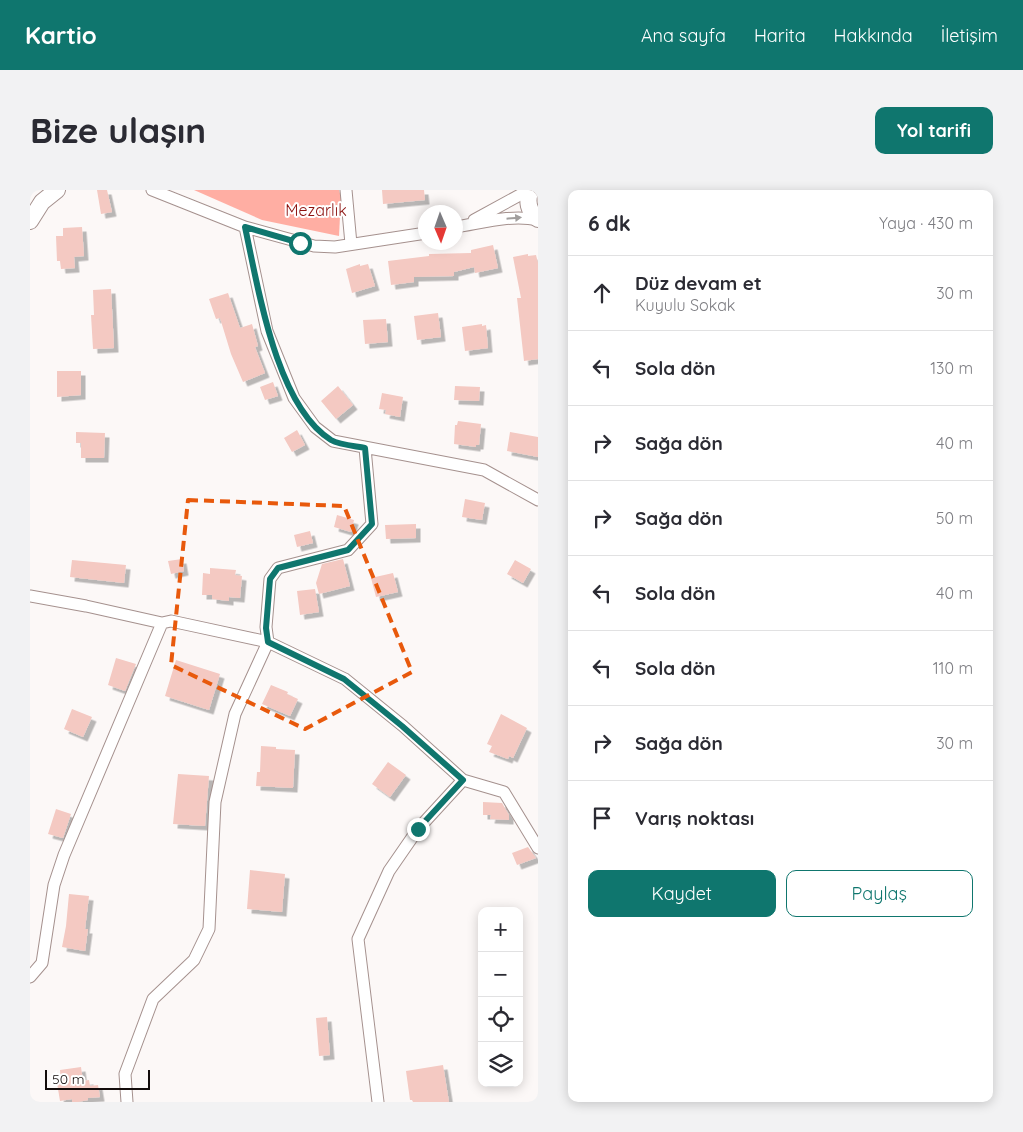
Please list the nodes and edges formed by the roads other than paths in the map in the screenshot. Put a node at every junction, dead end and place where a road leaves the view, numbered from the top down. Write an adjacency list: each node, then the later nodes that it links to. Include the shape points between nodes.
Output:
1 (57, 190): 6 (street, via 42,202)
2 (152, 190): 9 (street)
3 (346, 190): 11 (street)
4 (530, 190): 5 (street, via 529,207); 7 (street)
5 (538, 219): 8 (street, one-way to 5, via 512,218)
6 (30, 222)
7 (463, 224)
8 (463, 226)
9 (245, 227): 11 (street, via 314,246); 12 (street, via 267,331 294,398 314,427 333,441)
10 (418, 234): 11 (street)
11 (351, 244)
12 (365, 448): 13 (street, via 484,470); 16 (street, via 372,524 348,550 278,568 270,579)
13 (538, 500)
14 (30, 596): 15 (street)
15 (162, 623): 16 (street, via 172,621); 19 (street, via 64,855 54,885 42,963)
16 (268, 642): 17 (street, via 344,679); 20 (street, via 235,714 215,802 209,929 194,960 153,1000 125,1074)
17 (463, 780): 18 (street, via 504,792); 21 (street, via 418,829 389,871 358,939)
18 (538, 848)
19 (30, 977)
20 (127, 1102)
21 (378, 1102)

